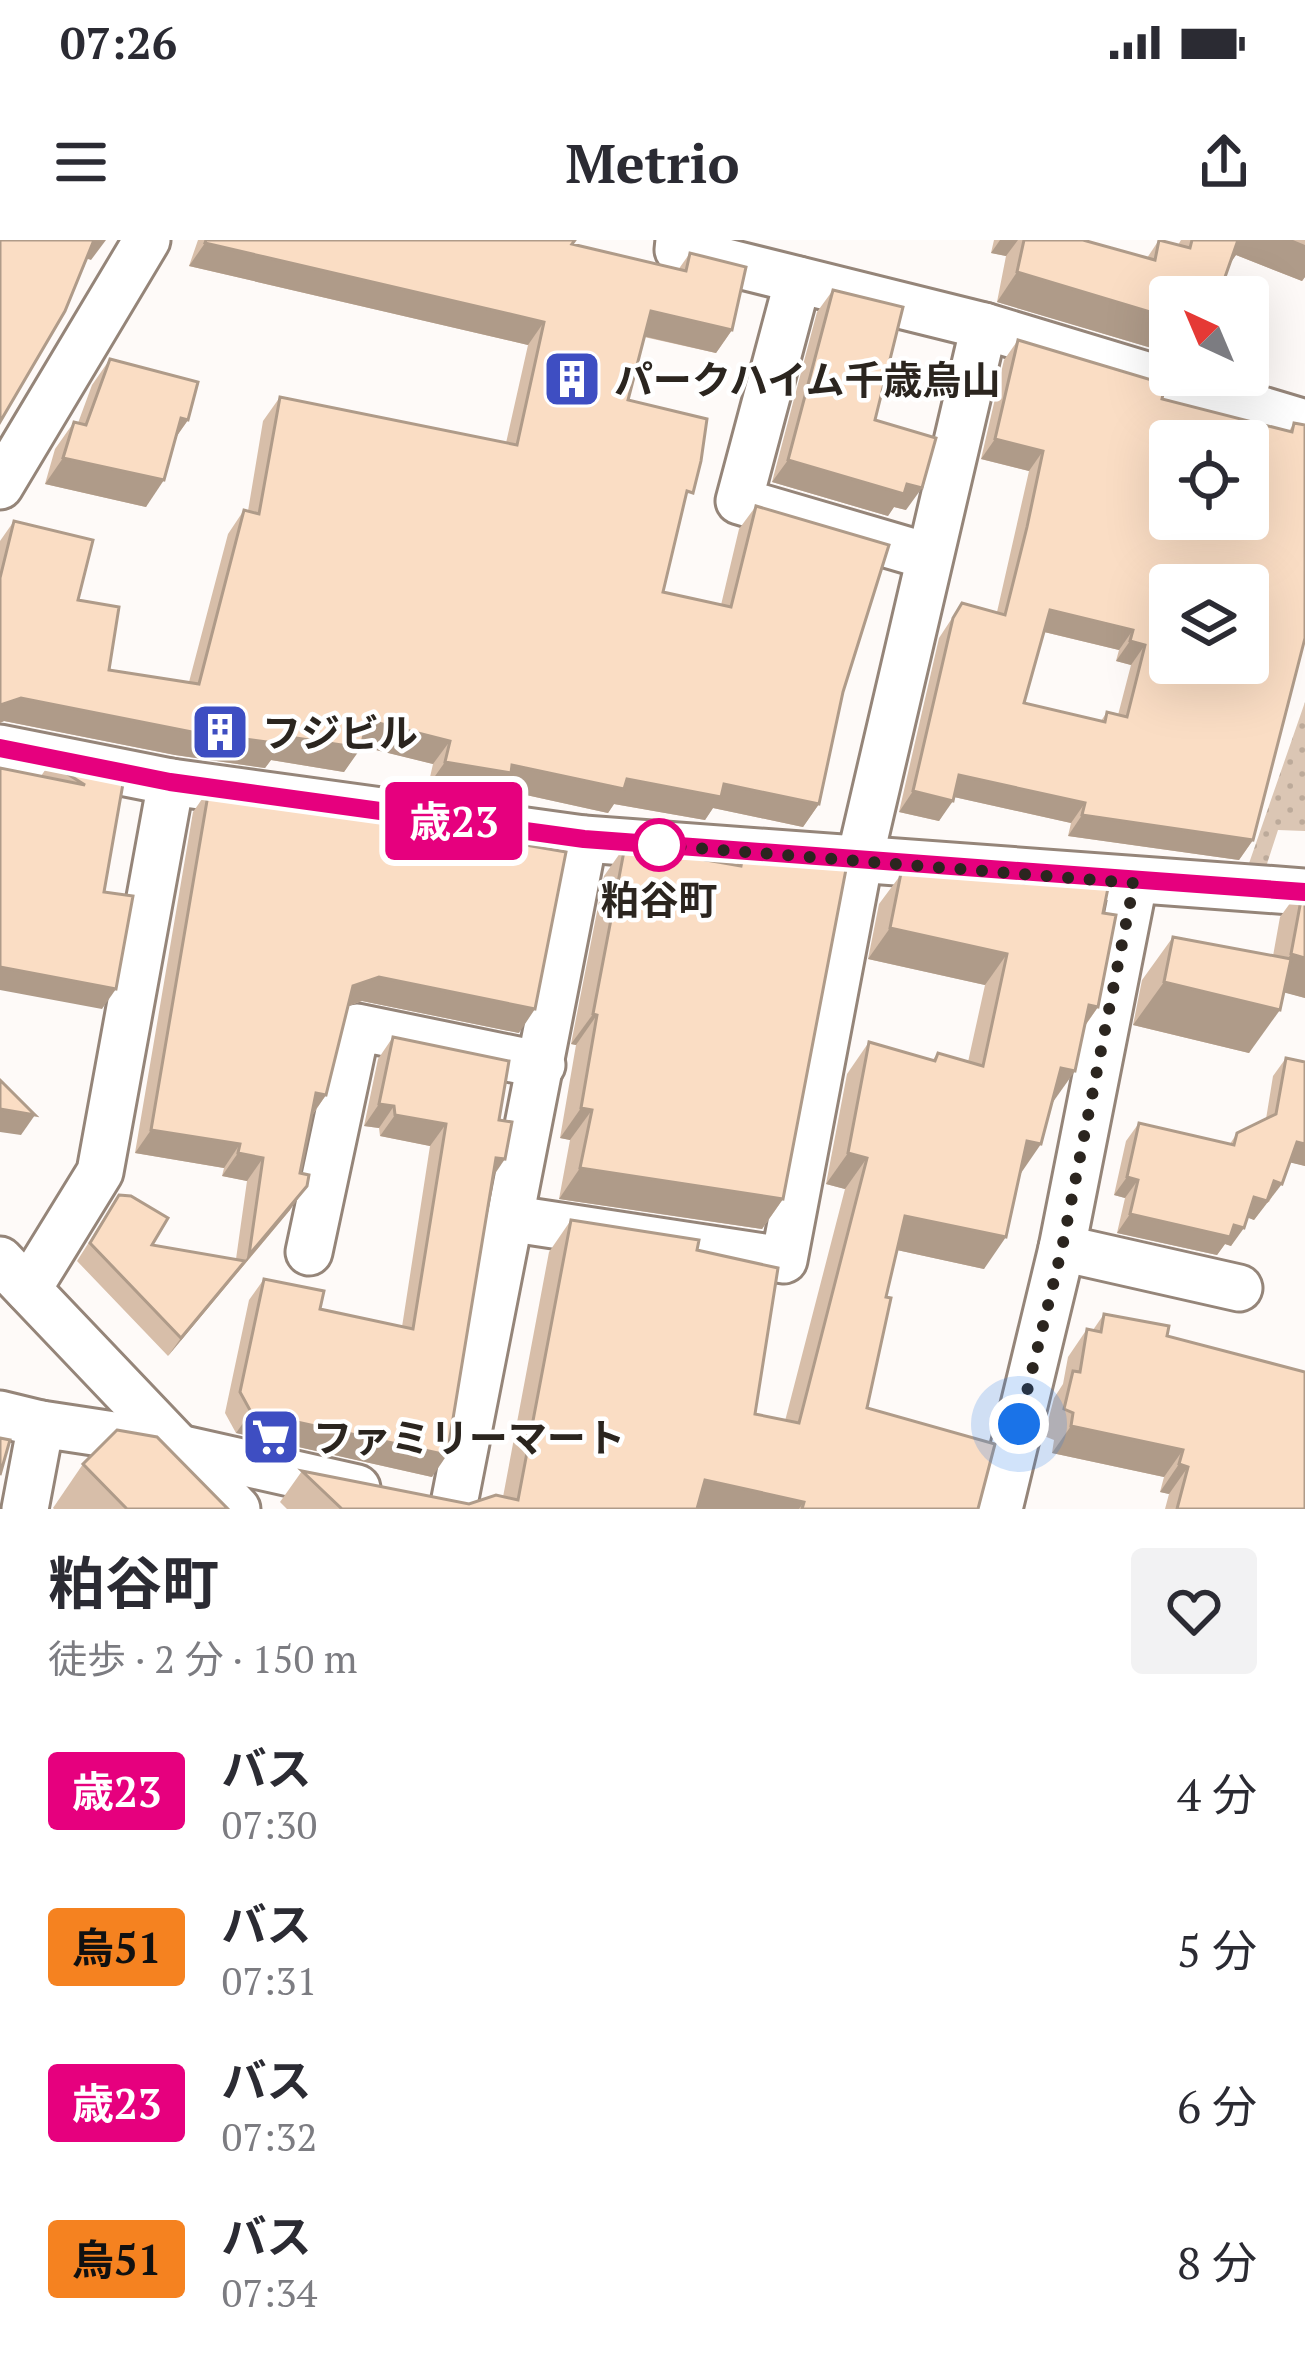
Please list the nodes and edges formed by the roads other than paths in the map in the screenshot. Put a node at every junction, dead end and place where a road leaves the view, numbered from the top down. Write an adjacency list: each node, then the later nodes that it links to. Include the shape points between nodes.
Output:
1 (147, 240): 6 (street)
2 (679, 240): 3 (street, via 678,250)
3 (798, 280): 4 (street); 7 (street, via 740,500)
4 (984, 326): 5 (street); 7 (street)
5 (1303, 417)
6 (0, 486)
7 (927, 556): 11 (street)
8 (0, 748): 9 (street)
9 (170, 782): 10 (street); 18 (street, via 100,1172)
10 (584, 839): 11 (street); 14 (street)
11 (860, 858): 12 (street); 15 (street, via 784,1260)
12 (1134, 883): 13 (street); 16 (street)
13 (1305, 892)
14 (542, 1065): 15 (street); 17 (street, via 357,1028)
15 (514, 1219): 22 (street)
16 (1062, 1248): 19 (street); 25 (street)
17 (308, 1252)
18 (14, 1274): 21 (street)
19 (1238, 1288)
20 (21, 1419): 21 (street); 23 (street)
21 (179, 1447): 22 (street); 24 (street)
22 (427, 1503)
23 (26, 1509)
24 (238, 1509)
25 (999, 1509)

